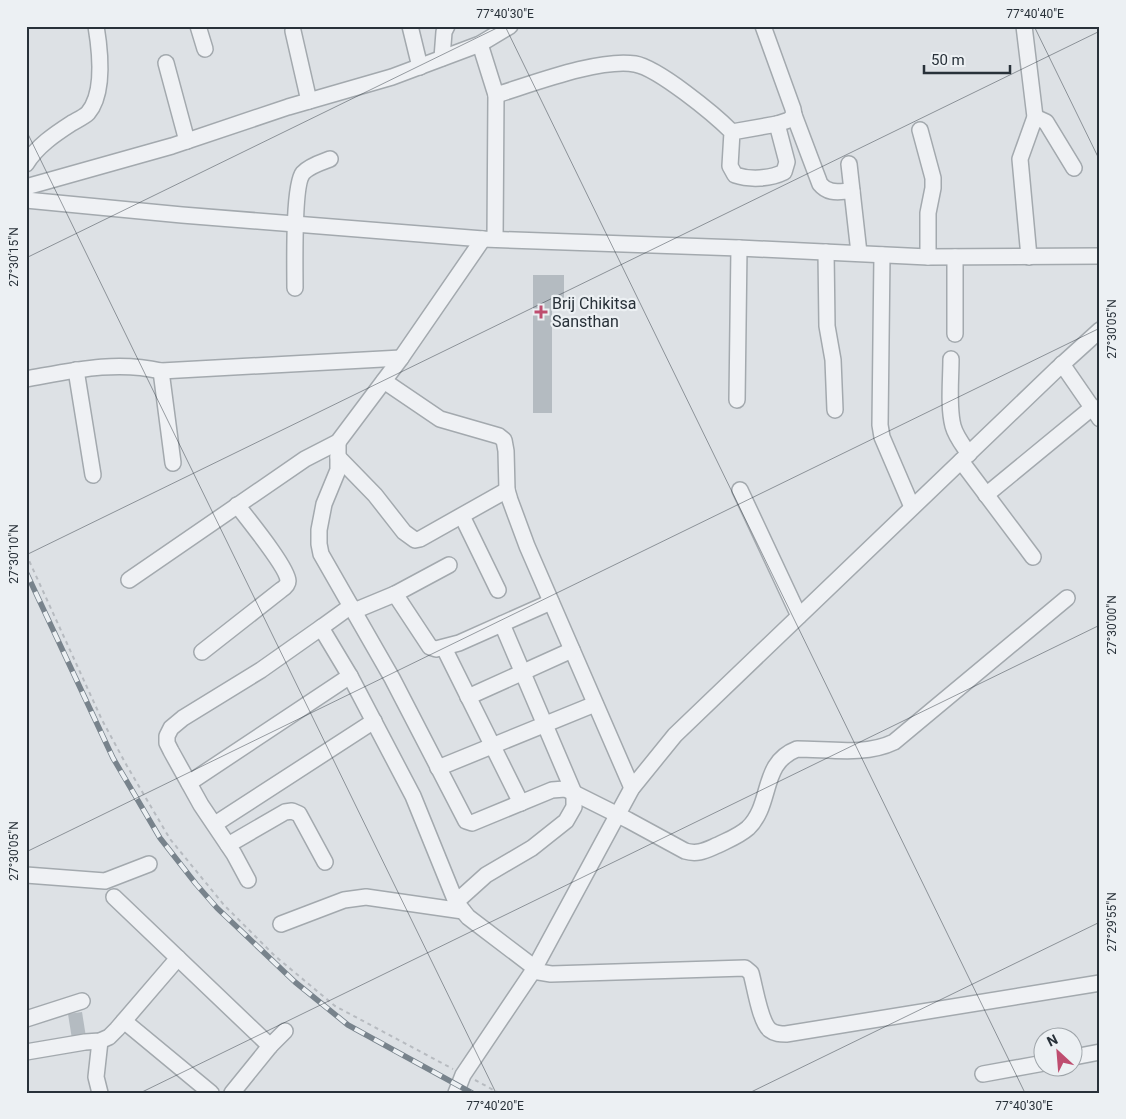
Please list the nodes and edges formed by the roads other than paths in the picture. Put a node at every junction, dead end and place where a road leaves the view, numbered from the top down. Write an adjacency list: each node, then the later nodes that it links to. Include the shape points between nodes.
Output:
1 (96, 26): 23 (street, via 100,70 98,88 88,113 52,136)
2 (198, 26): 10 (street)
3 (410, 26): 13 (street)
4 (447, 26): 11 (street)
5 (510, 26): 9 (street)
6 (763, 26): 16 (street)
7 (1024, 26): 17 (street)
8 (293, 31): 15 (street)
9 (480, 44): 11 (street); 14 (street)
10 (205, 49)
11 (442, 58): 13 (street)
12 (166, 64): 21 (street)
13 (420, 67): 15 (street)
14 (496, 95): 20 (street, via 588,68 617,63 636,64 658,74 717,117); 30 (street)
15 (309, 101): 21 (street)
16 (794, 115): 18 (street); 27 (street, via 820,184 831,192)
17 (1035, 117): 25 (street, via 1046,122); 38 (street, via 1020,159)
18 (777, 124): 20 (street); 20 (street, via 787,162 784,172 777,176 746,179 735,175 730,166)
19 (920, 130): 36 (street, via 933,178 928,212)
20 (732, 132)
21 (187, 141): 26 (street)
22 (330, 159): 29 (street, via 302,174)
23 (26, 164)
24 (849, 164): 27 (street)
25 (1074, 168)
26 (26, 188)
27 (852, 191): 33 (street)
28 (26, 200): 29 (street)
29 (295, 224): 30 (street); 39 (street)
30 (489, 239): 31 (street); 42 (street)
31 (739, 248): 32 (street); 49 (street)
32 (826, 252): 33 (street); 50 (street, via 827,326 833,360)
33 (859, 253): 34 (street)
34 (882, 255): 36 (street); 60 (street, via 880,425)
35 (1100, 256): 38 (street)
36 (928, 257): 37 (street)
37 (955, 257): 38 (street); 41 (street)
38 (1029, 257)
39 (295, 288)
40 (1100, 330): 44 (street)
41 (955, 334)
42 (401, 358): 46 (street); 48 (street)
43 (951, 359): 53 (street, via 951,415)
44 (1062, 364): 51 (street); 53 (street)
45 (76, 370): 46 (street, via 140,366); 47 (street); 55 (street)
46 (161, 371): 54 (street)
47 (26, 379)
48 (384, 381): 52 (street); 56 (street, via 440,419 504,440)
49 (737, 400)
50 (835, 410)
51 (1096, 413): 58 (street)
52 (338, 449): 59 (street, via 305,459); 61 (street, via 410,538 420,539); 69 (street, via 338,470 324,504 319,544 321,554)
53 (965, 458): 58 (street); 60 (street)
54 (173, 463)
55 (93, 475)
56 (507, 490): 61 (street); 68 (street)
57 (740, 490): 70 (street)
58 (986, 495): 62 (street)
59 (237, 505): 64 (street); 75 (street, via 282,567 288,584)
60 (912, 507): 70 (street)
61 (462, 516): 65 (street)
62 (1034, 557)
63 (449, 565): 66 (street)
64 (129, 580)
65 (498, 590)
66 (395, 594): 69 (street); 73 (street, via 430,647)
67 (1067, 598): 88 (street, via 894,742 881,748 863,750 797,749 787,752 774,768 758,814 749,827 705,851 694,854 678,848)
68 (551, 602): 71 (street); 74 (street)
69 (352, 609): 72 (street); 83 (street)
70 (799, 616): 85 (street, via 675,735)
71 (502, 624): 73 (street); 76 (street)
72 (322, 627): 77 (street); 84 (street, via 172,728 166,736 167,743)
73 (444, 648): 78 (street)
74 (572, 650): 76 (street); 79 (street)
75 (202, 652)
76 (522, 671): 78 (street); 81 (street)
77 (350, 676): 80 (street); 84 (street)
78 (468, 697): 82 (street)
79 (595, 704): 81 (street); 85 (street)
80 (374, 721): 89 (street); 96 (street, via 413,796)
81 (545, 724): 82 (street); 86 (street)
82 (492, 746): 83 (street); 87 (street)
83 (438, 768): 87 (street, via 466,820 472,823)
84 (189, 783): 89 (street)
85 (632, 788): 88 (street)
86 (574, 793): 87 (street, via 565,789 552,790); 88 (street); 96 (street, via 574,807 566,821 532,848 486,875)
87 (521, 803)
88 (617, 815): 99 (street)
89 (214, 824): 90 (street)
90 (228, 845): 91 (street, via 292,811 299,814); 94 (street)
91 (325, 862)
92 (149, 864): 93 (street, via 104,882)
93 (26, 875)
94 (248, 880)
95 (114, 897): 98 (street)
96 (459, 906): 97 (street, via 366,898 344,900); 99 (street, via 468,917)
97 (281, 924)
98 (178, 958): 103 (street); 106 (street)
99 (534, 969): 100 (street, via 551,974 745,968 752,973 764,1020 777,1034); 115 (street, via 463,1074)
100 (1100, 983)
101 (82, 1001): 102 (street)
102 (26, 1019)
103 (124, 1022): 105 (street); 113 (street)
104 (285, 1031): 106 (street)
105 (100, 1041): 107 (street); 112 (street, via 96,1077)
106 (270, 1046): 114 (street)
107 (26, 1052)
108 (1100, 1052): 109 (street)
109 (1084, 1055)
110 (1034, 1064): 111 (street)
111 (983, 1074)
112 (100, 1093)
113 (211, 1093)
114 (232, 1093)
115 (456, 1093)

